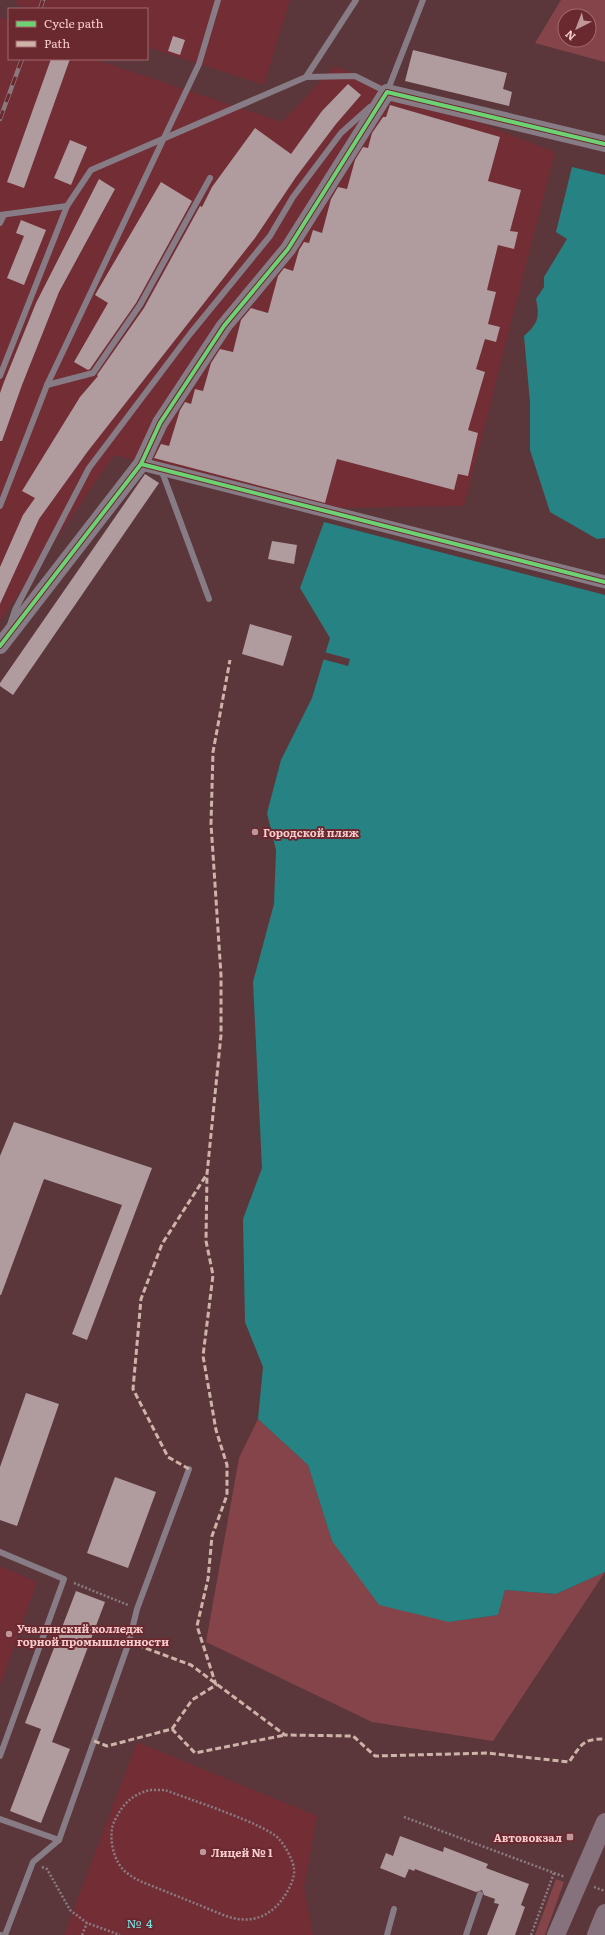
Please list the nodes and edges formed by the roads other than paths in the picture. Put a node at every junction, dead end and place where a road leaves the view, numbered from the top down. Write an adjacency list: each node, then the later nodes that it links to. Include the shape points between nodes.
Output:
1 (218, 0): 6 (lane, via 199,64)
2 (356, 0): 4 (lane)
3 (423, 0): 5 (lane)
4 (306, 77): 5 (lane, via 355,76); 6 (lane)
5 (387, 92): 7 (street); 14 (street, via 288,249 224,326 164,416); 19 (lane, via 341,132 293,197 270,236 190,334 89,468 15,610)
6 (164, 138): 9 (lane, via 91,170); 13 (lane)
7 (605, 144)
8 (210, 178): 13 (lane, via 140,306 93,372)
9 (67, 206): 10 (lane); 12 (lane)
10 (2, 215): 11 (lane)
11 (0, 223)
12 (0, 376)
13 (47, 385): 16 (lane)
14 (141, 464): 15 (street); 19 (street)
15 (161, 469): 17 (street); 18 (lane)
16 (0, 506)
17 (605, 582)
18 (209, 599)
19 (2, 643)
20 (189, 1469): 25 (lane, via 137,1609 129,1642)
21 (0, 1552): 22 (lane, via 64,1579)
22 (0, 1756)
23 (0, 1819): 25 (lane)
24 (605, 1822): 32 (main road)
25 (59, 1840): 29 (lane, via 33,1862)
26 (480, 1894): 31 (lane)
27 (394, 1909): 30 (lane)
28 (605, 1913): 33 (main road)
29 (5, 1935)
30 (387, 1935)
31 (466, 1935)
32 (556, 1935)
33 (596, 1935)

